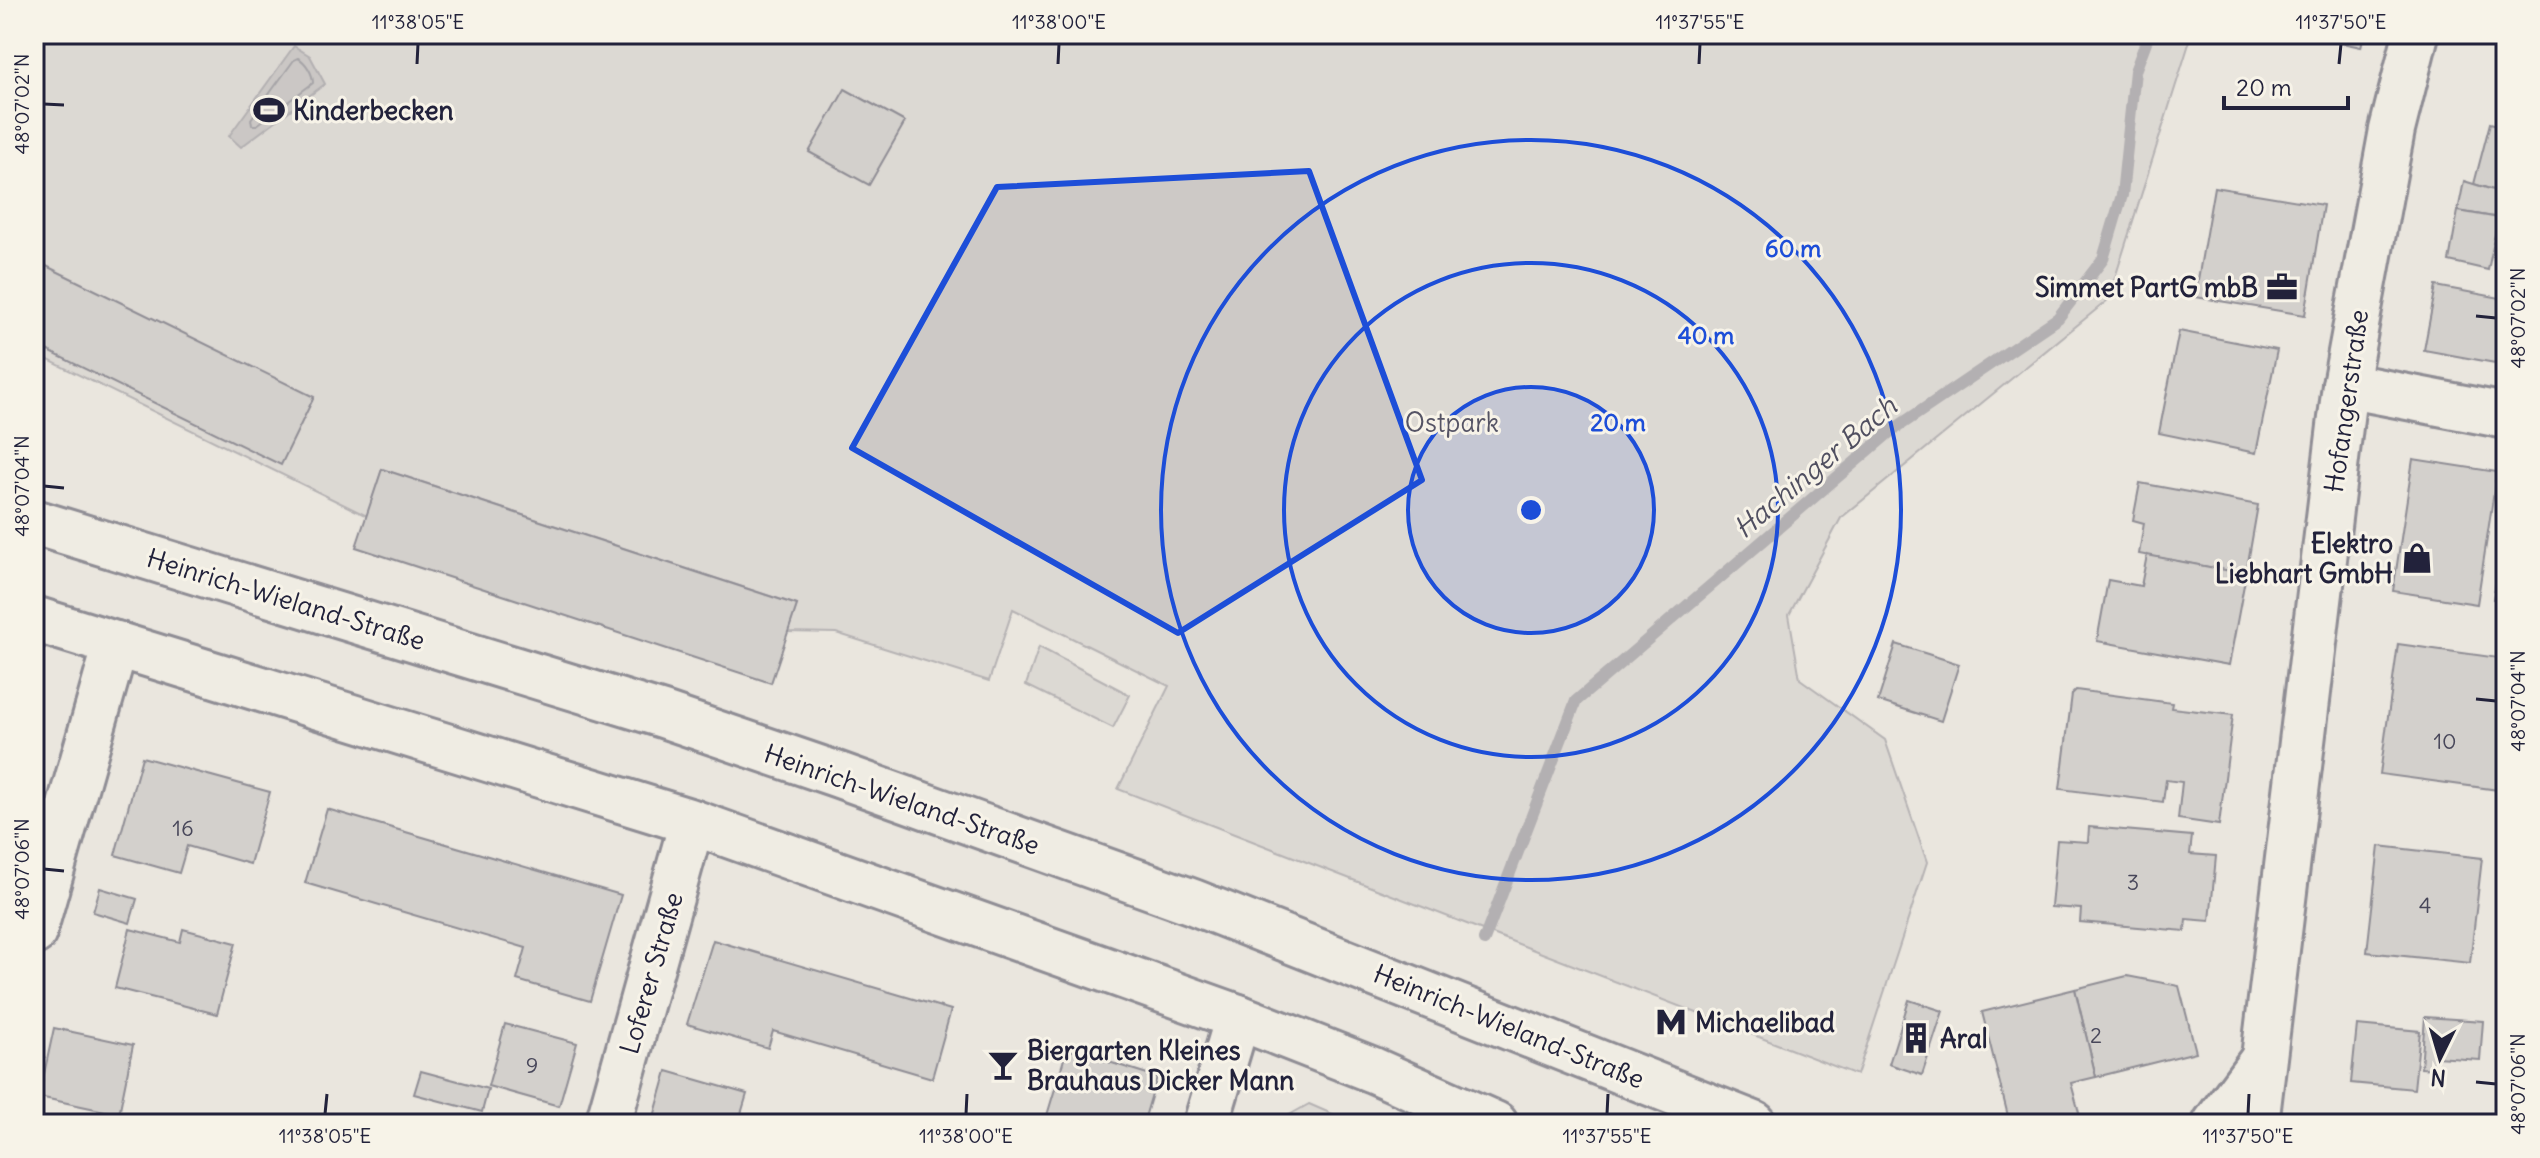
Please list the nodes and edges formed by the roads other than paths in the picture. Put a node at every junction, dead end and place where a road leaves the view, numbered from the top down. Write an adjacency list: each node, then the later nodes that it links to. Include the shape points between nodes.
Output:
1 (2416, 34): 2 (main road, Hofangerstraße, via 2392,130)
2 (2345, 385): 3 (main road); 10 (main road, Hofangerstraße)
3 (2506, 416)
4 (34, 522): 14 (main road, Heinrich-Wieland-Straße, via 663,715 836,774 1208,908)
5 (34, 619): 6 (main road)
6 (116, 644): 7 (main road); 8 (main road)
7 (692, 822): 9 (main road); 11 (main road, Loferer Straße)
8 (34, 932)
9 (1238, 1017): 12 (main road); 13 (main road)
10 (2264, 1057): 15 (main road, Hofangerstraße); 16 (main road, Hofangerstraße)
11 (608, 1124)
12 (1206, 1124)
13 (1495, 1124)
14 (1754, 1124)
15 (2215, 1124)
16 (2256, 1124)

